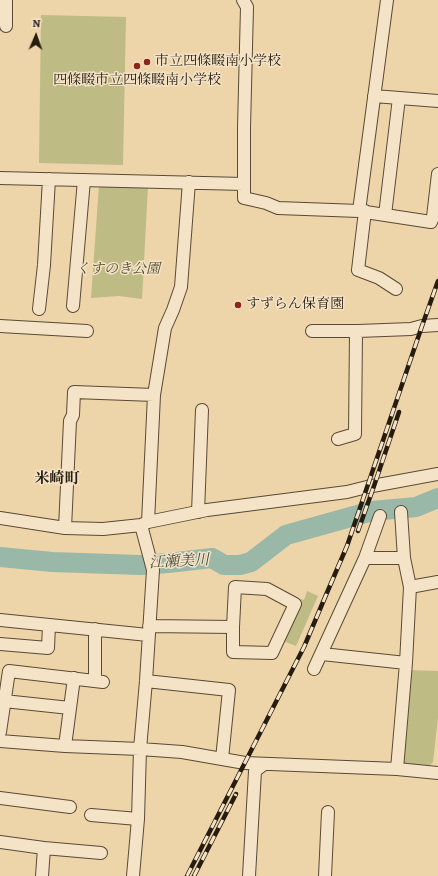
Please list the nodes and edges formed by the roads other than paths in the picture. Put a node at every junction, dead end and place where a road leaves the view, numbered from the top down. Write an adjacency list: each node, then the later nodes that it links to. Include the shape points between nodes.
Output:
1 (243, 0): 13 (street, via 247,7)
2 (387, 0): 5 (street)
3 (4, 1): 4 (street)
4 (6, 26)
5 (374, 96): 6 (street); 14 (street)
6 (399, 98): 7 (street); 15 (street)
7 (438, 101)
8 (438, 174): 15 (street, via 431,222)
9 (0, 178): 10 (street)
10 (49, 179): 11 (street); 18 (street)
11 (84, 180): 12 (street); 17 (street)
12 (189, 182): 13 (street); 24 (street, via 181,287 165,328)
13 (244, 184): 14 (street, via 244,198 278,208)
14 (362, 211): 15 (street); 16 (street, via 358,270 379,278)
15 (385, 215)
16 (396, 289)
17 (73, 306)
18 (39, 309)
19 (438, 325): 22 (street)
20 (0, 326): 21 (street)
21 (87, 331)
22 (356, 331): 23 (street); 26 (street, via 355,434)
23 (312, 332)
24 (154, 395): 32 (street); 33 (street, via 74,392 73,415 70,421)
25 (202, 410): 28 (street)
26 (338, 439)
27 (438, 474): 28 (street, via 347,492)
28 (198, 512): 32 (street)
29 (401, 512): 35 (street)
30 (380, 516): 34 (street)
31 (0, 518): 33 (street)
32 (145, 524): 33 (street, via 103,530); 42 (street, via 151,564)
33 (65, 528)
34 (365, 558): 35 (street); 44 (street)
35 (404, 558): 37 (street)
36 (438, 582): 37 (street)
37 (410, 587): 45 (street)
38 (0, 620): 39 (street)
39 (49, 625): 41 (street); 43 (street, via 48,648)
40 (233, 627): 40 (street, via 234,587 267,590 295,604 272,653 234,652); 42 (street)
41 (95, 629): 42 (street); 47 (street, via 99,681)
42 (149, 630): 48 (street)
43 (0, 644)
44 (322, 654): 45 (street); 46 (street)
45 (406, 663): 57 (street)
46 (314, 669)
47 (74, 678): 49 (street, via 9,670); 50 (street)
48 (146, 681): 54 (street); 55 (street, via 229,690)
49 (4, 701): 50 (street); 51 (street)
50 (70, 708): 53 (street)
51 (0, 732)
52 (0, 741): 53 (street)
53 (65, 746): 54 (street)
54 (140, 749): 55 (street, via 182,752); 63 (street)
55 (222, 759): 56 (street)
56 (264, 764): 57 (street); 69 (street, via 255,771)
57 (397, 769): 58 (street)
58 (438, 773)
59 (0, 798): 60 (street)
60 (70, 806)
61 (328, 812): 70 (street)
62 (91, 815): 63 (street)
63 (138, 819): 68 (street)
64 (0, 842): 65 (street)
65 (44, 848): 66 (street); 67 (street)
66 (101, 853)
67 (42, 876)
68 (133, 876)
69 (249, 876)
70 (325, 876)

